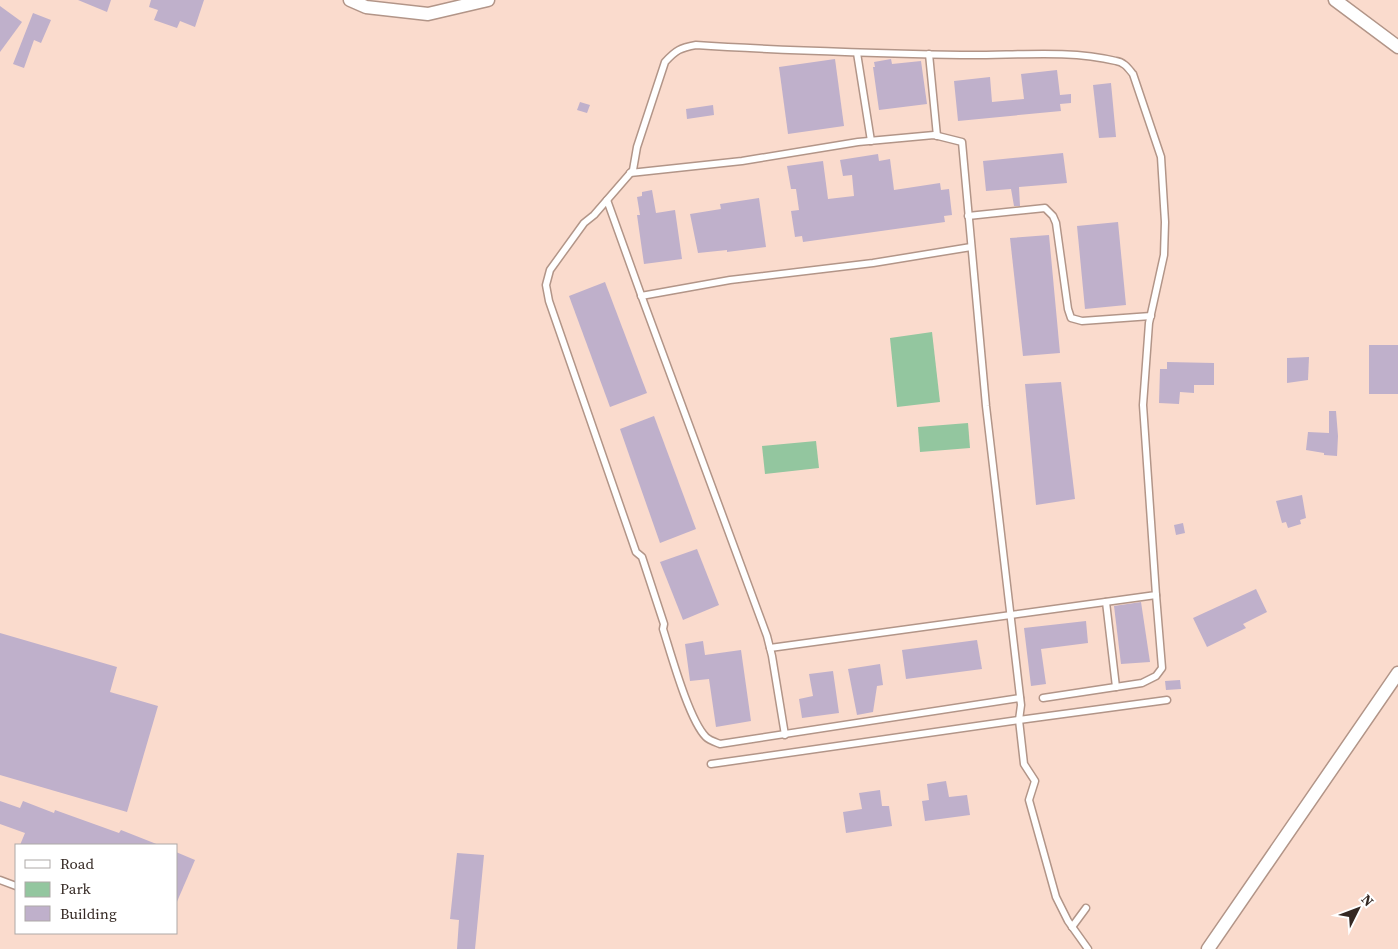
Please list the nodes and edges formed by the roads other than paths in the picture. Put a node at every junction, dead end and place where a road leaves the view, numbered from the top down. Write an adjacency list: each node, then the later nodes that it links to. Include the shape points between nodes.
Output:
1 (350, 0): 2 (street, via 366,7 428,14)
2 (488, 0)
3 (1334, 0): 4 (street)
4 (1398, 47)
5 (858, 53): 6 (lane); 8 (lane); 9 (lane, via 696,45 674,52 665,62)
6 (929, 54): 7 (lane); 14 (lane, via 1062,54 1117,61 1128,66 1161,157 1164,255)
7 (937, 136): 8 (lane); 11 (lane, via 962,142)
8 (871, 141): 9 (lane, via 742,161)
9 (630, 173): 10 (lane)
10 (607, 200): 13 (lane); 25 (lane, via 584,224 550,270 546,285 549,301 618,503 636,552 642,558 697,725 707,738 720,744)
11 (968, 216): 12 (lane); 14 (lane, via 1045,208 1056,224 1071,318 1082,321)
12 (971, 247): 13 (lane, via 873,263 730,280); 17 (lane)
13 (641, 296): 18 (lane)
14 (1151, 316): 15 (lane, via 1143,405)
15 (1156, 595): 16 (lane); 20 (lane, via 1162,668 1156,676 1142,683)
16 (1106, 602): 17 (lane); 20 (lane)
17 (1010, 616): 18 (lane); 21 (lane)
18 (770, 648): 25 (lane)
19 (1398, 673): 32 (street)
20 (1116, 687): 22 (lane)
21 (1020, 698): 24 (lane); 25 (lane)
22 (1043, 698)
23 (1167, 700): 24 (lane)
24 (1018, 720): 26 (lane); 30 (lane, via 1024,764 1035,781 1029,800 1056,897)
25 (785, 735)
26 (711, 764)
27 (0, 880): 28 (lane)
28 (15, 886)
29 (1086, 908): 30 (lane)
30 (1072, 927): 31 (lane)
31 (1088, 949)
32 (1208, 949)

